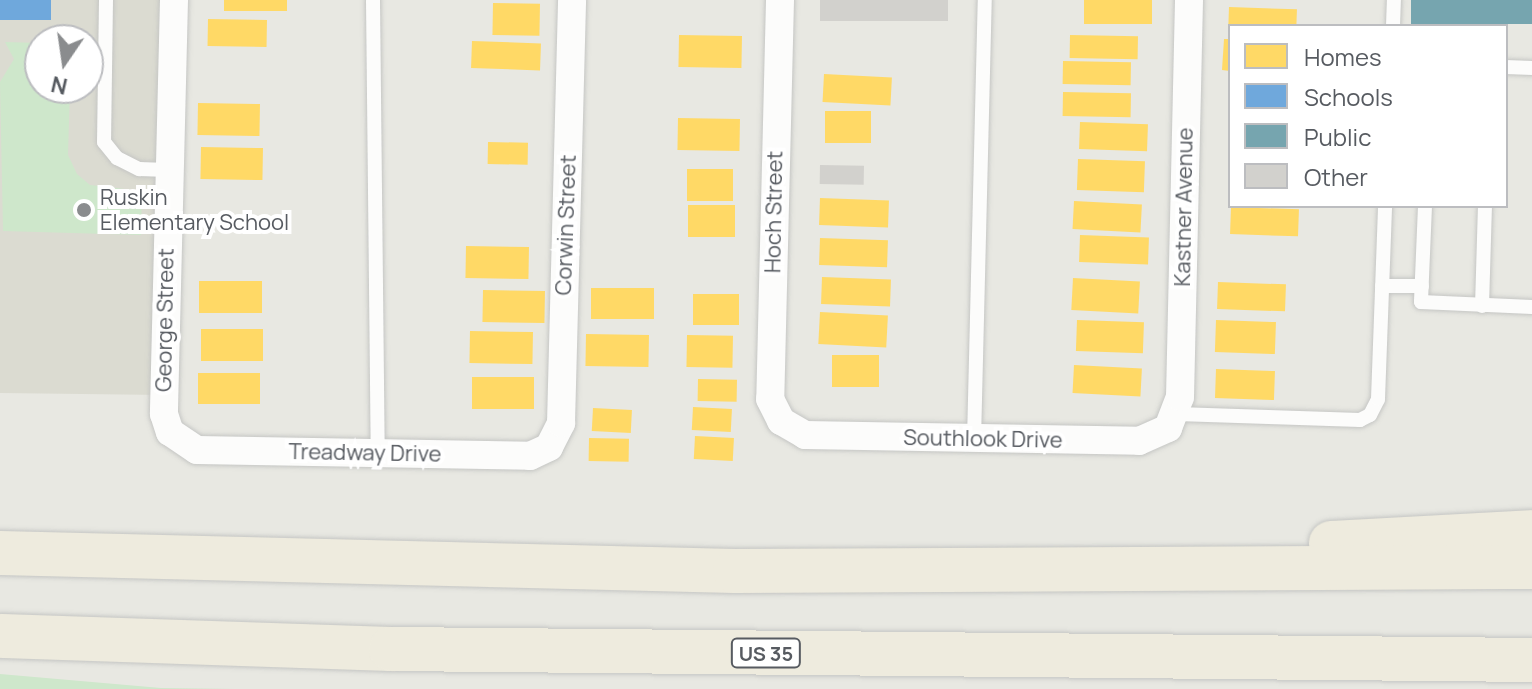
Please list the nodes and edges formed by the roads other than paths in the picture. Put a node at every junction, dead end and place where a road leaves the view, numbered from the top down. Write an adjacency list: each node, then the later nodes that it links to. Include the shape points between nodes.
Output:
1 (106, 0): 12 (lane, via 104,142 117,158 139,169)
2 (174, 0): 12 (street, George Street)
3 (373, 0): 25 (lane)
4 (572, 0): 24 (street, Corwin Street, via 561,423)
5 (780, 0): 21 (street, Hoch Street, via 770,399)
6 (985, 0): 22 (lane)
7 (1189, 0): 20 (street, Kastner Avenue)
8 (1394, 0): 9 (lane)
9 (1393, 24)
10 (1508, 67): 11 (lane)
11 (1532, 68)
12 (168, 170): 23 (street, George Street, via 164,414)
13 (1385, 208): 16 (lane)
14 (1425, 208): 17 (lane)
15 (1485, 208): 18 (lane)
16 (1382, 286): 17 (lane); 20 (lane, via 1378,399 1370,415 1360,420)
17 (1422, 286): 18 (lane, via 1421,302)
18 (1482, 306): 19 (lane)
19 (1532, 307)
20 (1177, 414): 22 (street, Southlook Drive, via 1168,428 1139,441)
21 (781, 421): 22 (street, Southlook Drive, via 805,435)
22 (974, 440)
23 (181, 442): 25 (street, Treadway Drive, via 197,450)
24 (549, 447): 25 (street, Treadway Drive, via 530,456)
25 (378, 453)
26 (1532, 532): 29 (highway, via 1410,535)
27 (0, 553): 29 (highway, via 735,571)
28 (1532, 567): 29 (highway)
29 (1043, 569)
30 (0, 636): 31 (highway, US 35, via 391,649)
31 (1532, 660)

